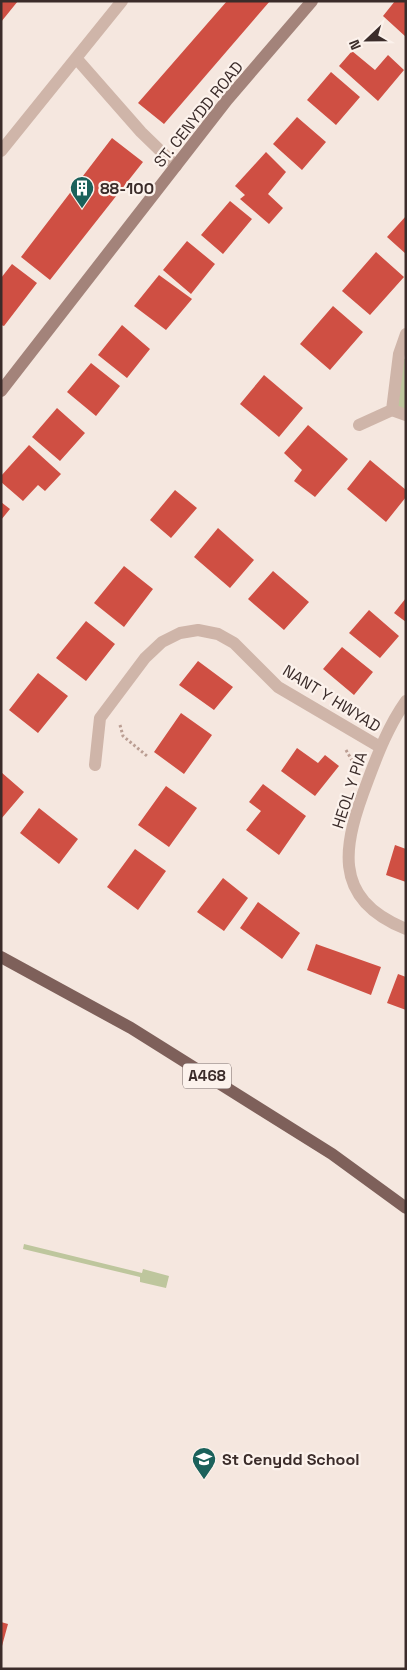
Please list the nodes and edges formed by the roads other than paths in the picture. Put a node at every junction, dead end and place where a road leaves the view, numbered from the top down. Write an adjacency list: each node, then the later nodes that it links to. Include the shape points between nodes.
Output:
1 (122, 1): 3 (street)
2 (312, 1): 5 (main road, ST. CENYDD ROAD, via 227,100)
3 (76, 58): 4 (street); 5 (street, via 141,132)
4 (1, 151)
5 (176, 166): 7 (main road, ST. CENYDD ROAD)
6 (406, 334): 8 (street, via 399,354)
7 (1, 391)
8 (392, 410): 9 (street); 10 (street)
9 (406, 415)
10 (358, 425)
11 (406, 701): 12 (street, HEOL Y PIA)
12 (380, 746): 13 (street, NANT Y HWYAD, via 278,687 234,643 218,634 198,630 180,633 162,642 145,658 100,718); 14 (street, HEOL Y PIA, via 356,811 348,860 358,895 385,920)
13 (95, 765)
14 (406, 929)
15 (1, 957): 16 (main road, A468, via 140,1034 332,1154)
16 (406, 1208)

